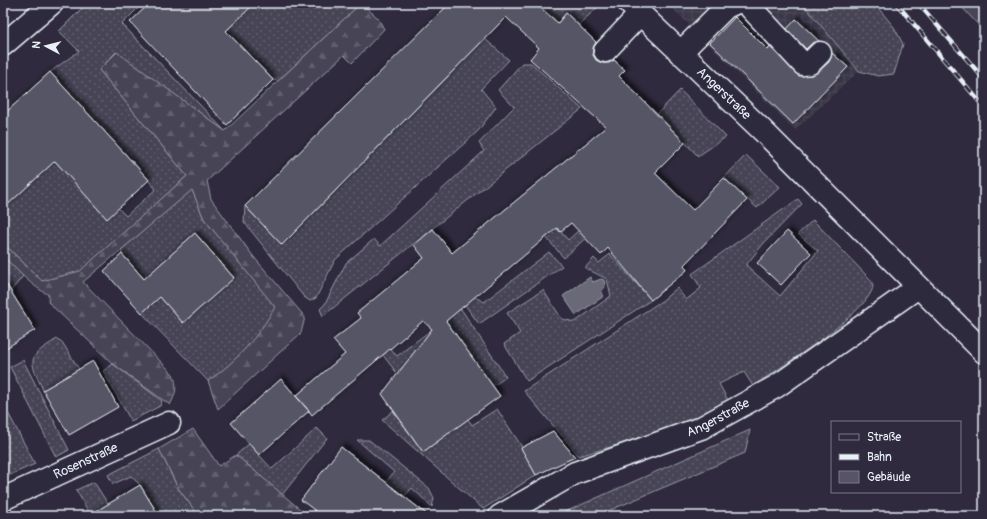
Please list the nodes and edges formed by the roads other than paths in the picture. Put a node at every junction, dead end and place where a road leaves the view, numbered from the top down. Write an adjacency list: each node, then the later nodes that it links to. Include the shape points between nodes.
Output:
1 (52, 3): 5 (street)
2 (735, 3): 7 (street, via 726,7)
3 (744, 3): 8 (street, via 803,64 810,63)
4 (634, 8): 6 (street); 7 (street, Angerstraße)
5 (3, 45)
6 (605, 51)
7 (680, 53): 9 (street, Angerstraße, via 768,136)
8 (820, 53)
9 (918, 287): 10 (street, Angerstraße); 13 (street, Angerstraße, via 778,386 701,428 575,473)
10 (984, 352)
11 (169, 423): 12 (street, Rosenstraße)
12 (3, 499)
13 (500, 516)

